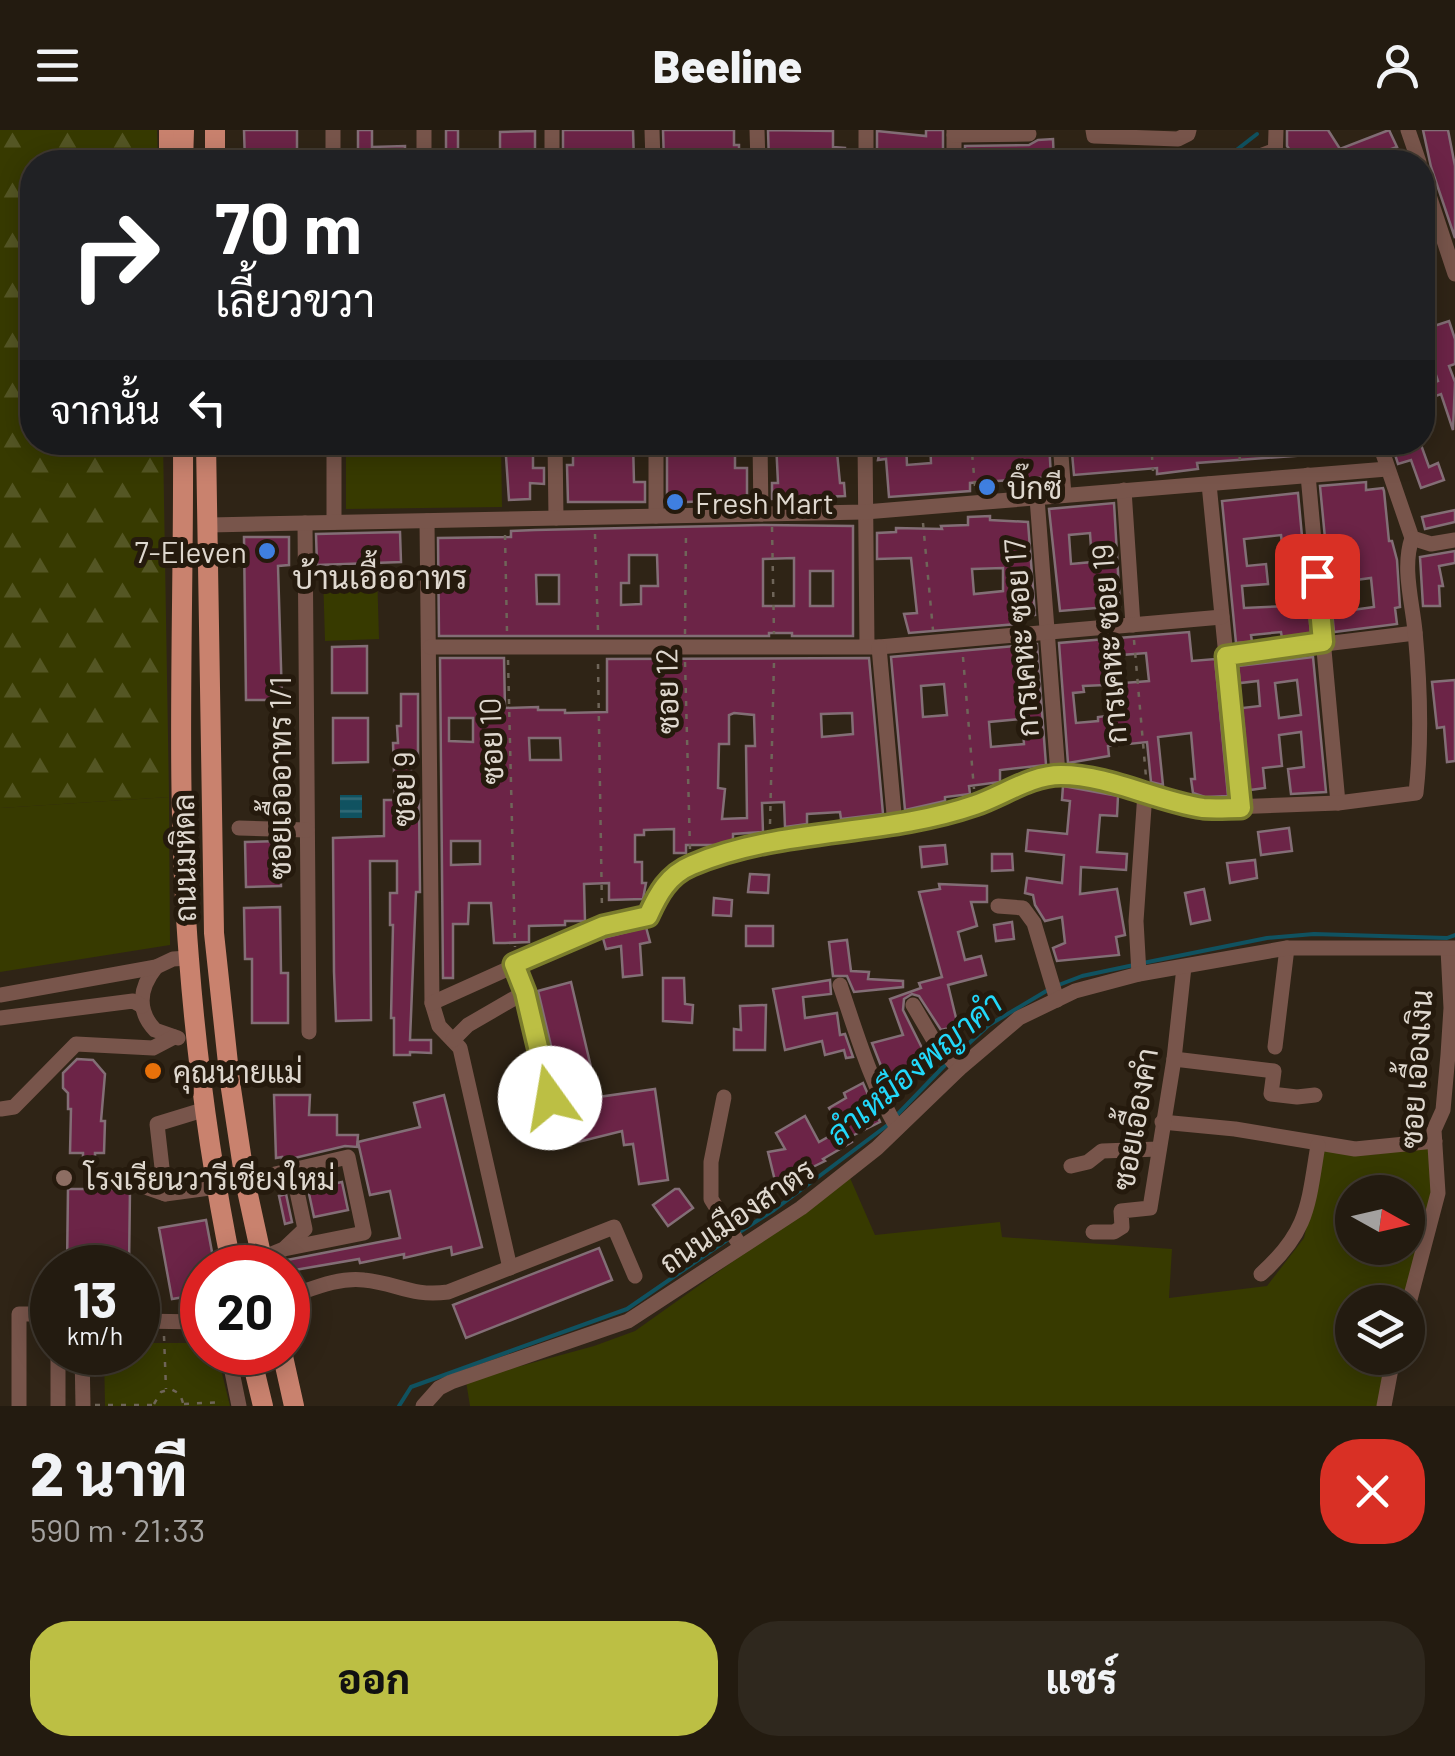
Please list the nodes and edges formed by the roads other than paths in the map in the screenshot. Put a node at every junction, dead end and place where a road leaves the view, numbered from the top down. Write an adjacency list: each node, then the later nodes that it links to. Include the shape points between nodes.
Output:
1 (1094, 130): 2 (street, via 1094,136 1178,139)
2 (1189, 130)
3 (954, 132): 4 (street)
4 (1029, 134)
5 (1435, 206): 6 (street)
6 (1451, 246): 7 (street)
7 (1455, 274)
8 (183, 455): 51 (main road, ถนนมหิดล)
9 (206, 455): 30 (main road, ถนนมหิดล)
10 (334, 455): 28 (street)
11 (555, 455): 26 (street)
12 (656, 455): 25 (street)
13 (761, 455): 24 (street)
14 (865, 455): 23 (street)
15 (1061, 455): 21 (street)
16 (1383, 455): 17 (street)
17 (1387, 469): 18 (street); 31 (street)
18 (1308, 476): 19 (street); 37 (street)
19 (1209, 484): 20 (street); 33 (street)
20 (1124, 490): 21 (street); 34 (street, การเคหะ ซอย 19)
21 (1064, 495): 22 (street)
22 (1037, 498): 23 (street); 35 (street, การเคหะ ซอย 17)
23 (864, 512): 24 (street); 39 (street)
24 (766, 514): 25 (street)
25 (656, 516): 26 (street)
26 (556, 518): 27 (street)
27 (427, 520): 28 (street); 38 (street, ซอย 9)
28 (334, 522): 29 (street)
29 (305, 523): 30 (street); 47 (street, ซอยเอื้ออาทร 1/1)
30 (208, 525): 84 (main road, ถนนมหิดล, via 214,933)
31 (1412, 538): 32 (street, via 1431,544); 36 (street)
32 (1455, 540)
33 (1222, 617): 34 (street); 40 (street)
34 (1133, 625): 35 (street)
35 (1048, 633): 39 (street); 41 (street, การเคหะ ซอย 17)
36 (1415, 633): 37 (street); 43 (street, via 1416,794)
37 (1323, 642): 40 (street); 43 (street)
38 (430, 647): 39 (street); 60 (street, ซอย 9)
39 (873, 647): 45 (street)
40 (1226, 656): 44 (street)
41 (1058, 774): 42 (street); 45 (street)
42 (1144, 793): 44 (street, via 1204,808); 53 (street)
43 (1338, 802): 44 (street)
44 (1241, 808)
45 (894, 825): 52 (street, via 770,840 690,866 660,890 648,916 603,926)
46 (240, 828): 47 (street)
47 (307, 830): 64 (street, ซอยเอื้ออาทร 1/1)
48 (998, 906): 57 (street, via 1023,908 1034,923)
49 (1287, 948): 50 (street, ถนนเมืองสาตร); 55 (street, ถนนเมืองสาตร); 68 (street)
50 (1452, 948): 75 (street, ซอย เอื้องเงิน)
51 (188, 958): 54 (street); 66 (main road, ถนนมหิดล)
52 (515, 963): 58 (street); 60 (street)
53 (1138, 965): 55 (street, ถนนเมืองสาตร); 57 (street, ถนนเมืองสาตร, via 1075,991)
54 (156, 967): 59 (street); 61 (street)
55 (1184, 967): 69 (street, ซอยเอื้องคำ)
56 (840, 985): 76 (street, via 868,1071)
57 (1053, 990): 70 (street, ถนนเมืองสาตร)
58 (525, 992): 67 (street, via 468,1025); 78 (street)
59 (0, 995)
60 (432, 1003): 67 (street, ซอย 9, via 439,1026)
61 (142, 1006): 63 (street, via 132,1001); 65 (street, via 150,1025)
62 (913, 1006): 70 (street)
63 (0, 1018)
64 (309, 1032)
65 (174, 1037): 66 (street); 73 (street, via 153,1048 76,1044 14,1106)
66 (198, 1038): 74 (main road, ถนนมหิดล)
67 (457, 1044): 94 (street, ซอย 9)
68 (1275, 1047)
69 (1174, 1059): 71 (street, via 1274,1070 1272,1094); 77 (street, ซอยเอื้องคำ)
70 (957, 1067): 76 (street, ถนนเมืองสาตร)
71 (1315, 1094)
72 (724, 1097): 89 (street, via 711,1199)
73 (0, 1109)
74 (206, 1109): 86 (main road, ถนนมหิดล); 87 (street, via 157,1124)
75 (1449, 1110): 79 (street, ซอย เอื้องเงิน, via 1436,1119)
76 (893, 1121): 89 (street, ถนนเมืองสาตร, via 802,1208)
77 (1162, 1122): 80 (street); 81 (street, ซอยเอื้องคำ)
78 (558, 1133)
79 (1435, 1141): 80 (street, via 1366,1149); 97 (street, ซอย เอื้องเงิน, via 1438,1193)
80 (1318, 1145): 95 (street, via 1299,1232)
81 (1159, 1149): 82 (street, via 1102,1151); 88 (street, ซอยเอื้องคำ, via 1150,1208 1121,1211 1122,1227)
82 (1071, 1166)
83 (279, 1174): 84 (street); 92 (street, via 296,1187 304,1230); 93 (street, via 348,1157 364,1233)
84 (245, 1181): 91 (main road, ถนนมหิดล)
85 (142, 1186): 87 (street)
86 (217, 1187): 87 (street); 90 (main road, ถนนมหิดล)
87 (164, 1194)
88 (1093, 1232)
89 (738, 1242): 112 (street, ถนนเมืองสาตร, via 628,1321 451,1382)
90 (228, 1245)
91 (259, 1245)
92 (289, 1245)
93 (308, 1245)
94 (510, 1268): 96 (street, via 614,1226); 98 (street, via 424,1295 363,1280)
95 (1261, 1274)
96 (635, 1276)
97 (1414, 1285)
98 (310, 1290)
99 (30, 1314): 108 (street, via 19,1314)
100 (58, 1375): 109 (street)
101 (82, 1375): 107 (street)
102 (233, 1375): 106 (street)
103 (256, 1375): 110 (main road)
104 (287, 1375): 111 (main road)
105 (1389, 1375): 113 (street)
106 (239, 1404)
107 (83, 1405)
108 (19, 1406)
109 (58, 1406)
110 (263, 1406)
111 (294, 1406)
112 (423, 1406)
113 (1384, 1406)

